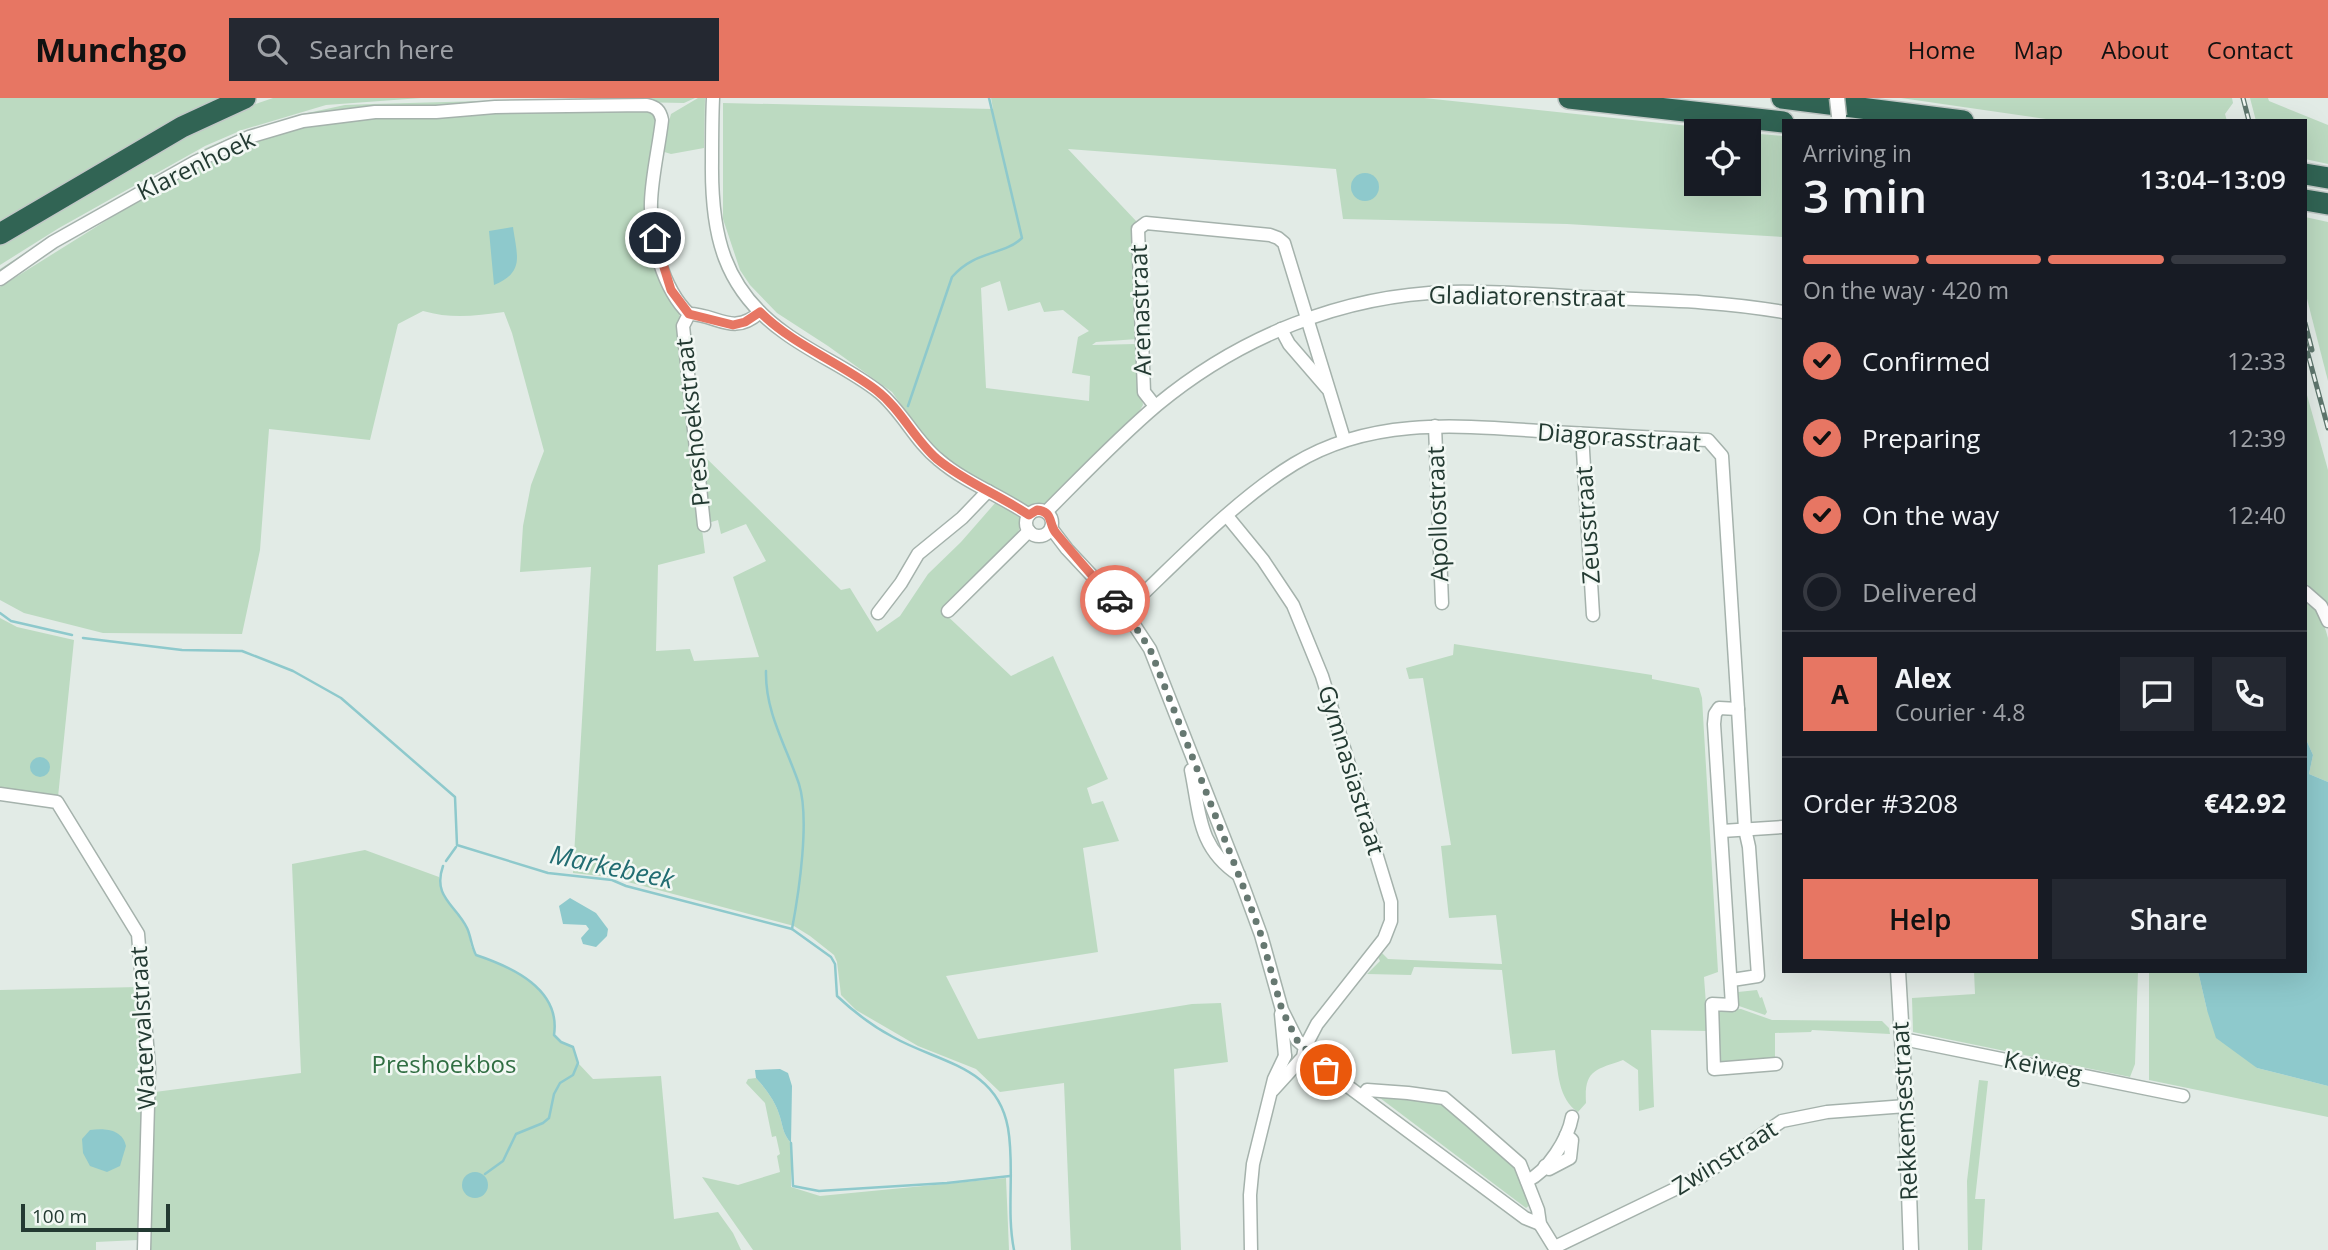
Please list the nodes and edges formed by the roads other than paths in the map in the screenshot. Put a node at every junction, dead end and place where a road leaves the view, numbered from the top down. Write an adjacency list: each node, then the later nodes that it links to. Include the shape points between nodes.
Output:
1 (245, 98): 13 (highway, via 182,127)
2 (713, 98): 15 (street, via 712,203 718,240 732,276)
3 (1569, 98): 8 (highway)
4 (1782, 98): 7 (highway)
5 (1837, 98): 6 (street, bridge)
6 (1839, 118)
7 (1947, 119)
8 (1782, 122)
9 (2307, 174): 10 (highway)
10 (2328, 177)
11 (2307, 200): 12 (highway)
12 (2328, 204)
13 (0, 234)
14 (0, 279): 17 (street, Klarenhoek, via 62,237 195,162 249,137 303,121 375,112 647,105 661,113 662,120 651,200 655,238 671,290)
15 (760, 312): 17 (street, Preshoekstraat, via 733,325); 25 (street, via 786,334 880,393 938,459)
16 (1782, 312): 18 (street, Gladiatorenstraat, via 1664,301 1446,292 1361,303)
17 (689, 314): 29 (street, Preshoekstraat, via 683,331)
18 (1308, 318): 19 (street, Gladiatorenstraat); 20 (street); 21 (street, Arenastraat, via 1284,243 1278,238 1143,225 1137,232 1144,392)
19 (1281, 329): 20 (street); 21 (street, Gladiatorenstraat, via 1208,369)
20 (1330, 391): 24 (street)
21 (1156, 406): 26 (street, Gladiatorenstraat)
22 (1435, 426): 23 (street, Diagorasstraat); 24 (street, Diagorasstraat, via 1410,426); 33 (street, Apollostraat)
23 (1582, 434): 37 (street, Zeusstraat); 39 (street, Diagorasstraat, via 1708,440 1721,456)
24 (1344, 439): 28 (street, Diagorasstraat, via 1295,463)
25 (988, 491): 27 (street); 36 (street, via 918,554)
26 (1046, 512): 27 (street, via 1037,510); 31 (street, via 1051,519)
27 (1029, 515): 30 (street)
28 (1227, 516): 35 (street, Diagorasstraat); 47 (street, Gymnasiastraat, via 1264,560 1293,605 1322,676 1391,902 1391,921 1384,939 1317,1024 1305,1031)
29 (704, 524)
30 (1029, 531): 31 (street, via 1035,536); 34 (street)
31 (1047, 531): 35 (street)
32 (2307, 594): 38 (street, via 2321,606)
33 (1442, 603)
34 (948, 611)
35 (1125, 611): 47 (street, via 1150,649 1239,875)
36 (878, 612)
37 (1593, 615)
38 (2328, 621)
39 (1738, 709): 42 (street, Diagorasstraat); 43 (street, via 1719,708 1715,714)
40 (0, 794): 56 (street, Watervalstraat, via 57,802 138,934 149,1068)
41 (1782, 827): 42 (street)
42 (1745, 830): 43 (street); 45 (street, Diagorasstraat, via 1758,976)
43 (1722, 831): 45 (street)
44 (1898, 973): 46 (street, Rekkemsestraat)
45 (1732, 980): 48 (street, via 1732,1005 1712,1004 1714,1069)
46 (1903, 1039): 50 (street, Keiweg); 51 (street, Rekkemsestraat)
47 (1296, 1049): 49 (street); 57 (street, via 1274,1079 1258,1138 1250,1195)
48 (1776, 1064)
49 (1363, 1096): 53 (street, via 1367,1090 1380,1090 1444,1098 1520,1164); 54 (street, via 1525,1218)
50 (2183, 1096)
51 (1906, 1107): 55 (street, Zwinstraat, via 1827,1112 1782,1121 1702,1177); 58 (street, Rekkemsestraat)
52 (1572, 1117): 53 (street, via 1545,1166)
53 (1527, 1181): 54 (street)
54 (1540, 1224): 55 (street)
55 (1556, 1249)
56 (144, 1250)
57 (1251, 1250)
58 (1911, 1250)

